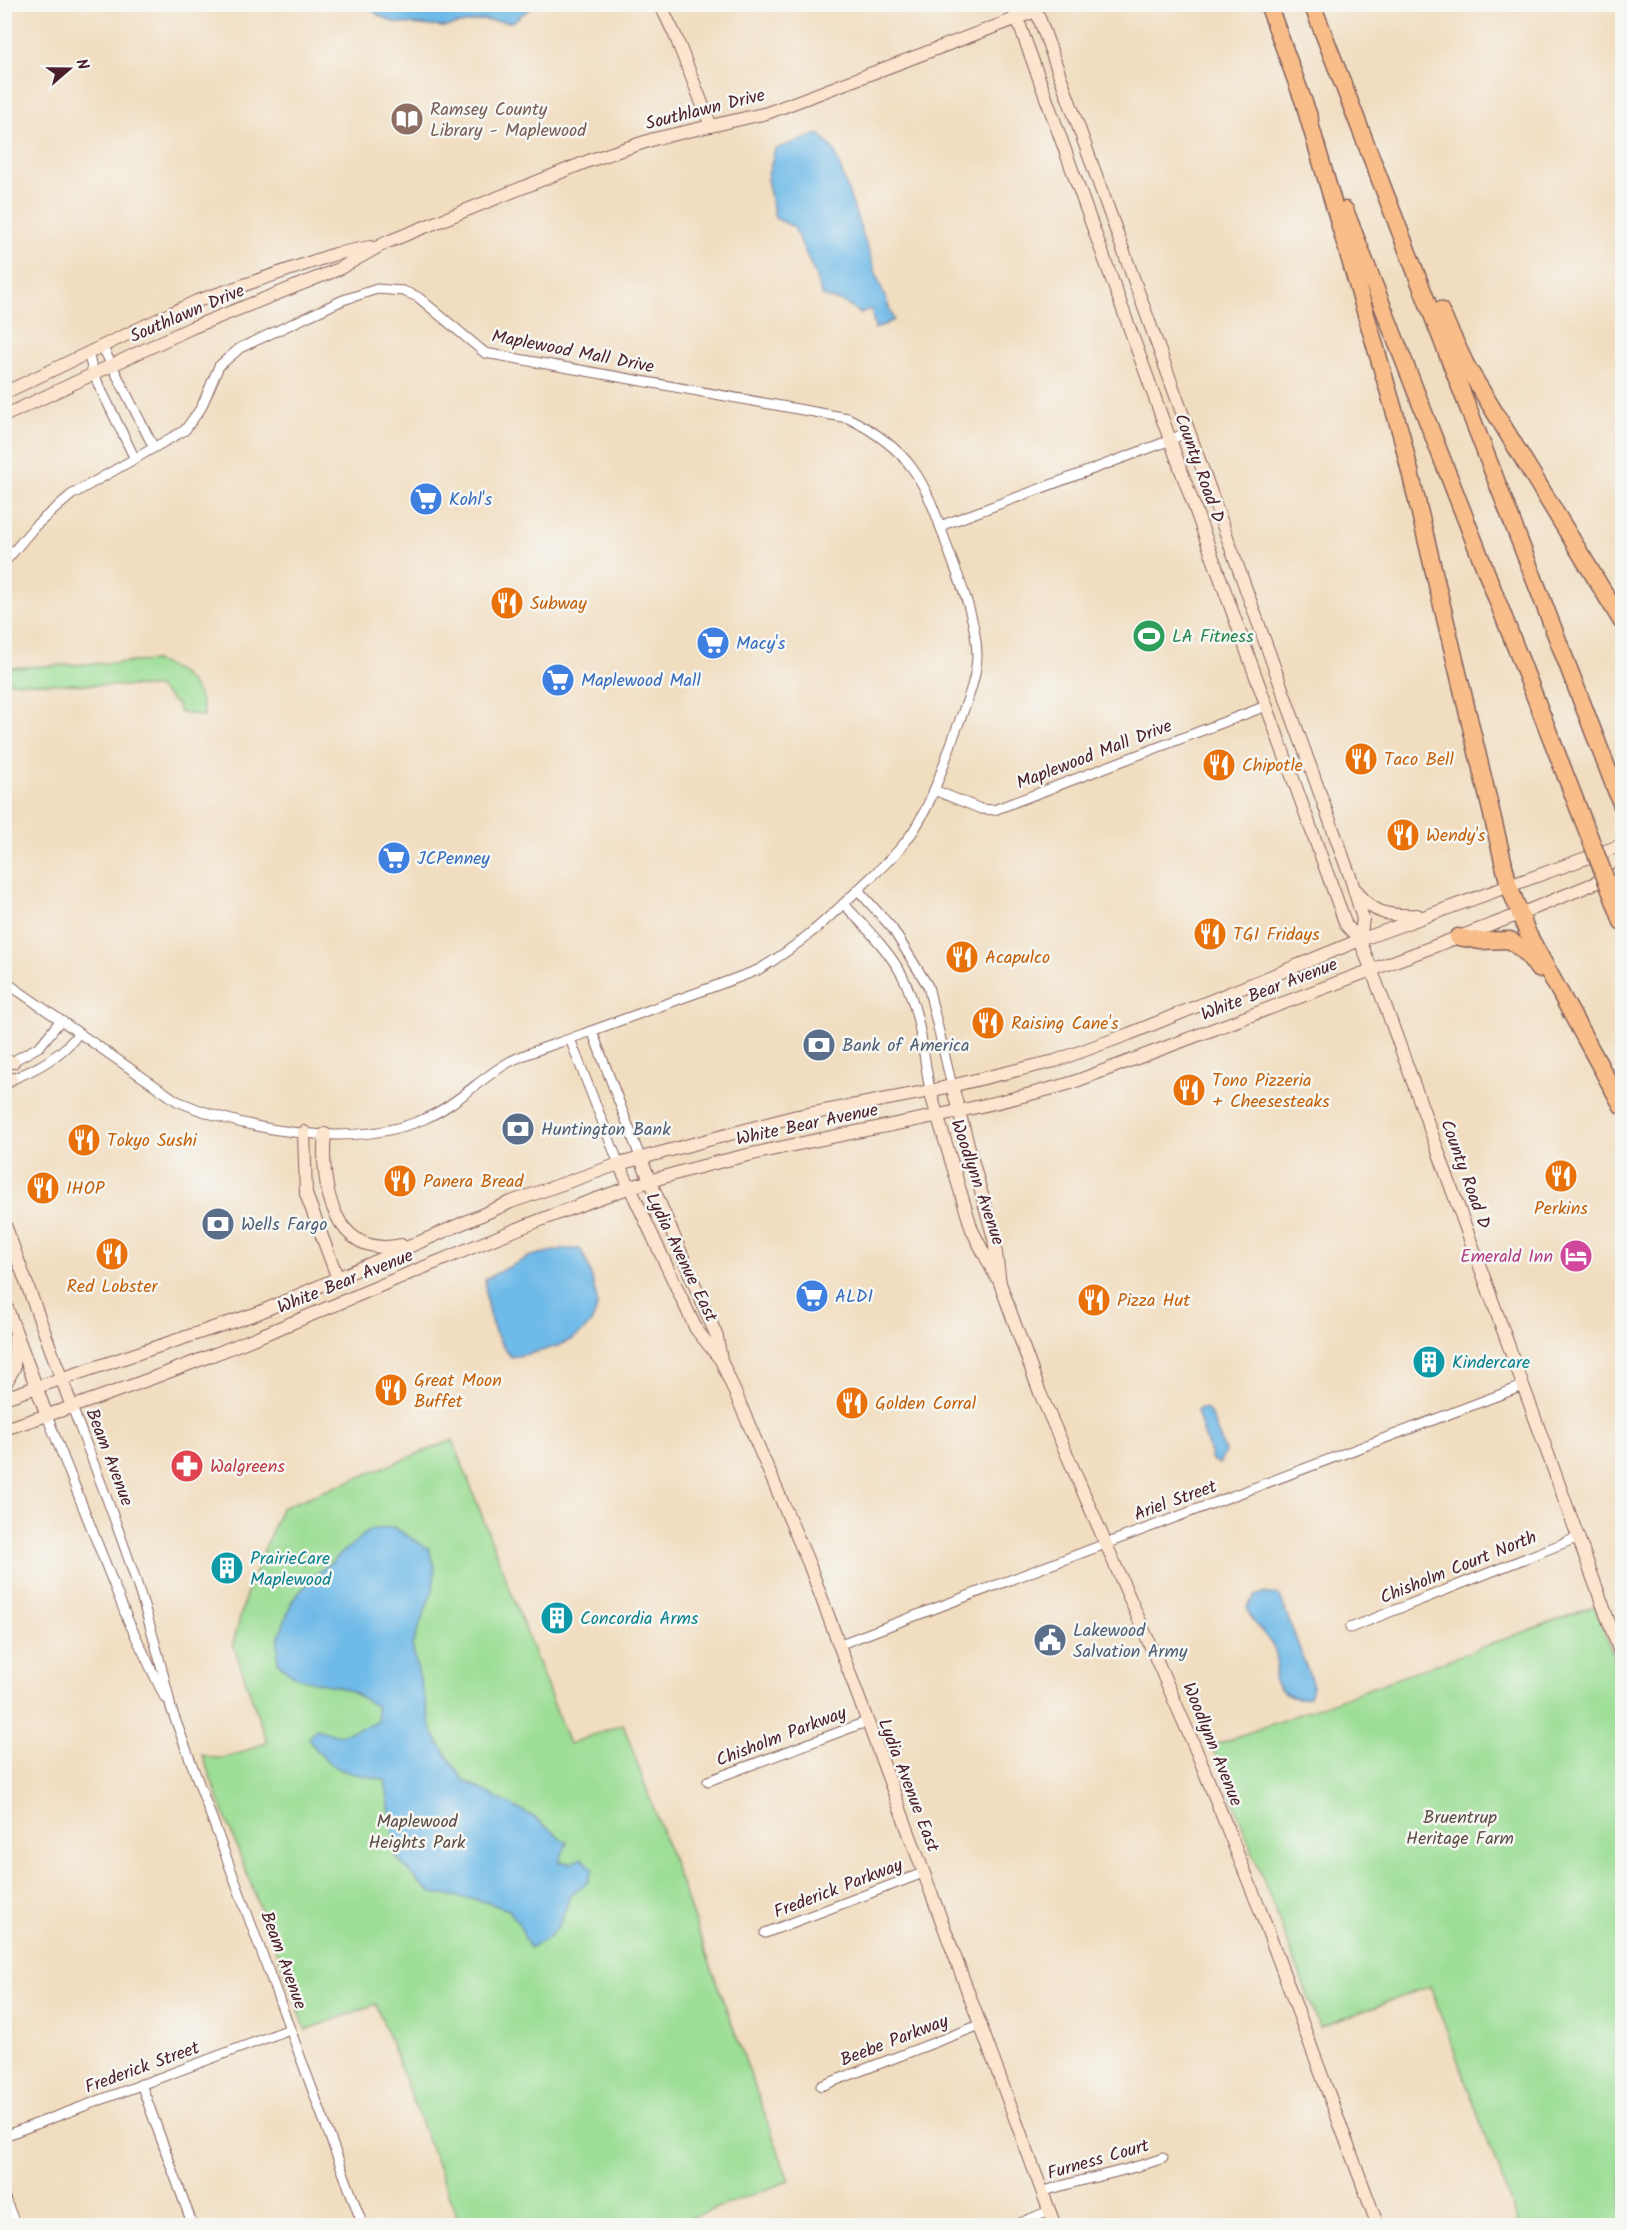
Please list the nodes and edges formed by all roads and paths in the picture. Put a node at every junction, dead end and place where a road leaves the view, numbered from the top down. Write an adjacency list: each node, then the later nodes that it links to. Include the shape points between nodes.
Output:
1 (660, 4): 8 (street)
2 (1012, 4): 6 (street, County Road D)
3 (1268, 4): 7 (highway)
4 (1312, 4): 9 (highway)
5 (1035, 8): 6 (street, Southlawn Drive); 17 (street, County Road D)
6 (1016, 18): 8 (street, Southlawn Drive, via 767,113); 18 (street, County Road D)
7 (1306, 110): 30 (highway, via 1401,434); 35 (highway, bridge)
8 (711, 126): 10 (street, Southlawn Drive, via 618,150)
9 (1387, 202): 23 (highway, via 1466,365); 26 (highway)
10 (385, 243): 11 (street, Southlawn Drive, via 335,254 197,301); 13 (street, Southlawn Drive, via 339,268 191,328)
11 (102, 346): 12 (street, Southlawn Drive); 13 (street)
12 (88, 353): 14 (street); 15 (street, Southlawn Drive)
13 (111, 366): 14 (street, Southlawn Drive); 19 (street)
14 (94, 375): 16 (street, Southlawn Drive); 20 (street)
15 (4, 393)
16 (4, 416)
17 (1188, 431): 18 (street); 29 (street, County Road D)
18 (1171, 440): 21 (street); 24 (street, County Road D)
19 (153, 446): 20 (street, Maplewood Mall Drive); 21 (street, Maplewood Mall Drive, via 189,425 219,366 240,348 362,293 390,289 418,297 485,353 848,418 874,431 906,458 919,475)
20 (134, 457): 22 (street, Maplewood Mall Drive, via 54,508)
21 (940, 526): 25 (street, Maplewood Mall Drive, via 973,621 976,655 972,682)
22 (4, 563)
23 (1623, 622)
24 (1266, 706): 25 (street, Maplewood Mall Drive, via 994,810); 37 (street, County Road D, via 1346,925)
25 (934, 790): 31 (street, Maplewood Mall Drive, via 902,848)
26 (1623, 806)
27 (1623, 845): 30 (street, White Bear Avenue)
28 (1623, 872): 34 (street, White Bear Avenue)
29 (1351, 879): 33 (street, via 1364,900 1378,912); 37 (street, County Road D, via 1363,919)
30 (1509, 886): 33 (street, White Bear Avenue); 34 (highway)
31 (858, 890): 32 (street, Maplewood Mall Drive); 47 (street, via 892,928 928,986)
32 (844, 904): 42 (street, Maplewood Mall Drive, via 787,953 758,970); 48 (street, via 902,975 915,1006)
33 (1428, 914): 37 (street, White Bear Avenue)
34 (1520, 915): 36 (street, White Bear Avenue); 40 (highway)
35 (1620, 915)
36 (1458, 937): 38 (street, White Bear Avenue); 40 (highway, via 1510,940 1527,954)
37 (1360, 940): 38 (street, County Road D); 47 (street, White Bear Avenue, via 1089,1050)
38 (1371, 969): 50 (street, White Bear Avenue, via 1107,1070 1034,1094); 67 (street, County Road D)
39 (4, 981): 41 (street, Maplewood Mall Drive)
40 (1573, 1018): 49 (highway)
41 (60, 1021): 43 (street, Maplewood Mall Drive); 45 (street, via 40,1046)
42 (592, 1031): 44 (street, Maplewood Mall Drive); 54 (street)
43 (78, 1034): 46 (street, via 51,1058); 52 (street, Maplewood Mall Drive, via 184,1105 243,1125)
44 (570, 1040): 53 (street, Maplewood Mall Drive, via 511,1061 456,1102 424,1119 377,1131); 55 (street)
45 (7, 1063)
46 (7, 1082)
47 (952, 1086): 48 (street, White Bear Avenue); 50 (street, Woodlynn Avenue)
48 (930, 1091): 51 (street, Woodlynn Avenue); 54 (street, White Bear Avenue, via 793,1117)
49 (1623, 1106)
50 (957, 1111): 51 (street, White Bear Avenue); 61 (street, Woodlynn Avenue, via 994,1239)
51 (936, 1116): 56 (street, White Bear Avenue, via 805,1141); 61 (street, Woodlynn Avenue, via 977,1243)
52 (304, 1132): 53 (street, Maplewood Mall Drive); 60 (street, via 306,1194)
53 (325, 1134): 59 (street, via 322,1156 328,1195 349,1234 361,1242 387,1248)
54 (640, 1157): 55 (street, White Bear Avenue); 56 (street, Lydia Avenue East)
55 (619, 1164): 57 (street, Lydia Avenue East); 59 (street, White Bear Avenue, via 511,1202)
56 (649, 1181): 57 (street, White Bear Avenue); 64 (street, Lydia Avenue East, via 717,1337)
57 (628, 1188): 64 (street, Lydia Avenue East, via 696,1329); 70 (street, White Bear Avenue, via 515,1228 177,1369)
58 (4, 1222): 65 (street, Beam Avenue)
59 (423, 1240): 60 (street, White Bear Avenue)
60 (338, 1279): 65 (street, White Bear Avenue, via 258,1313)
61 (1000, 1283): 74 (street, Woodlynn Avenue, via 1044,1403)
62 (4, 1300): 63 (street, Beam Avenue)
63 (15, 1326): 66 (street, via 14,1368); 68 (street, Beam Avenue)
64 (721, 1360): 76 (street, Lydia Avenue East, via 790,1516)
65 (62, 1379): 68 (street, White Bear Avenue); 70 (street, Beam Avenue)
66 (4, 1386)
67 (1523, 1386): 73 (street, County Road D); 74 (street, Ariel Street)
68 (37, 1388): 69 (street, White Bear Avenue); 71 (street, Beam Avenue)
69 (4, 1398)
70 (72, 1407): 71 (street, White Bear Avenue); 78 (street, Beam Avenue, via 128,1551)
71 (47, 1416): 72 (street, White Bear Avenue); 78 (street, Beam Avenue, via 127,1618)
72 (4, 1430)
73 (1578, 1536): 75 (street, Chisholm Court North); 77 (street, County Road D)
74 (1106, 1543): 76 (street, Ariel Street); 97 (street, Woodlynn Avenue, via 1217,1802)
75 (1350, 1628)
76 (838, 1645): 79 (street, Lydia Avenue East)
77 (1623, 1658)
78 (171, 1708): 84 (street, Beam Avenue)
79 (866, 1722): 80 (street, Chisholm Parkway); 81 (street, Lydia Avenue East)
80 (708, 1781)
81 (923, 1873): 82 (street, Frederick Parkway); 83 (street, Lydia Avenue East)
82 (765, 1933)
83 (980, 2025): 86 (street, Beebe Parkway); 89 (street, Lydia Avenue East)
84 (290, 2029): 85 (street, Frederick Street); 94 (street, Beam Avenue)
85 (141, 2084): 87 (street, Frederick Street); 93 (street)
86 (821, 2086)
87 (4, 2136)
88 (1163, 2158): 89 (street, Furness Court, via 1130,2171 1077,2180)
89 (1042, 2192): 91 (street, Lydia Avenue East)
90 (4, 2196): 92 (street)
91 (1049, 2211): 95 (street); 96 (street, Lydia Avenue East)
92 (16, 2226)
93 (193, 2226)
94 (363, 2226)
95 (1013, 2226)
96 (1055, 2226)
97 (1378, 2226)

